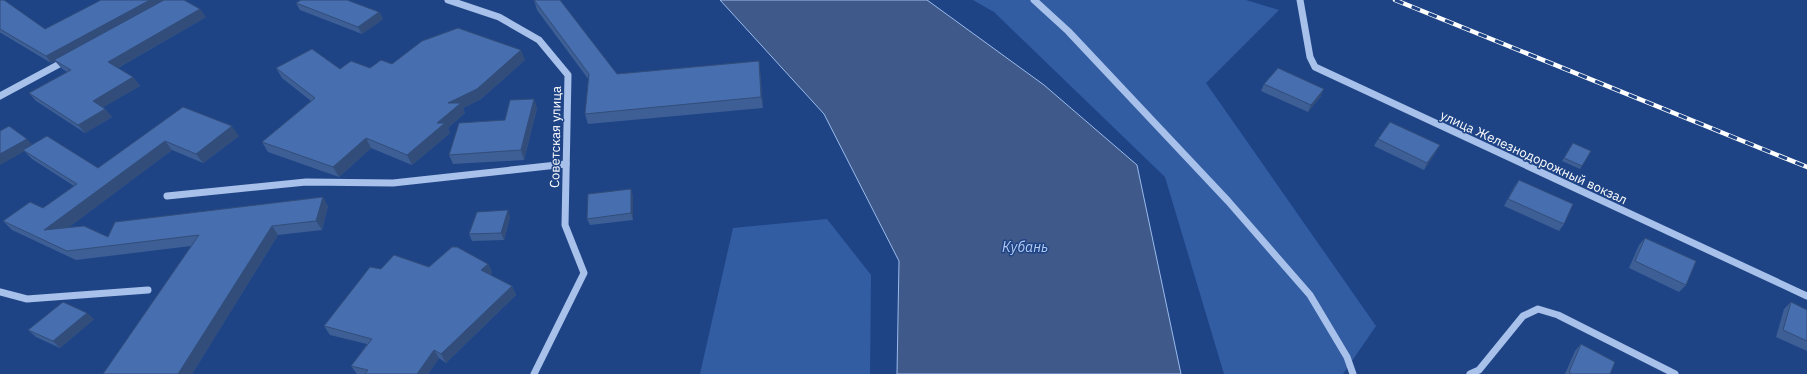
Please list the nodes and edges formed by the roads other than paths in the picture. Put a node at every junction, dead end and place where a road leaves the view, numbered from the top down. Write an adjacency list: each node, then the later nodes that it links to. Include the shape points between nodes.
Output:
1 (448, 0): 6 (street, Советская улица, via 498,16 539,40 568,75)
2 (1034, 0): 12 (street, via 1068,31 1223,196 1310,295 1347,357)
3 (1300, 0): 10 (street, улица Железнодорожный вокзал, via 1310,57 1315,67)
4 (74, 55): 5 (street)
5 (0, 96)
6 (566, 164): 7 (street, via 393,184 306,182); 11 (street, Советская улица, via 565,225 584,272)
7 (167, 196)
8 (148, 290): 9 (street, via 27,299)
9 (0, 292)
10 (1807, 296)
11 (534, 374)
12 (1352, 374)
13 (1470, 374): 14 (street, via 1479,370 1523,316 1538,309 1558,315)
14 (1675, 374)

